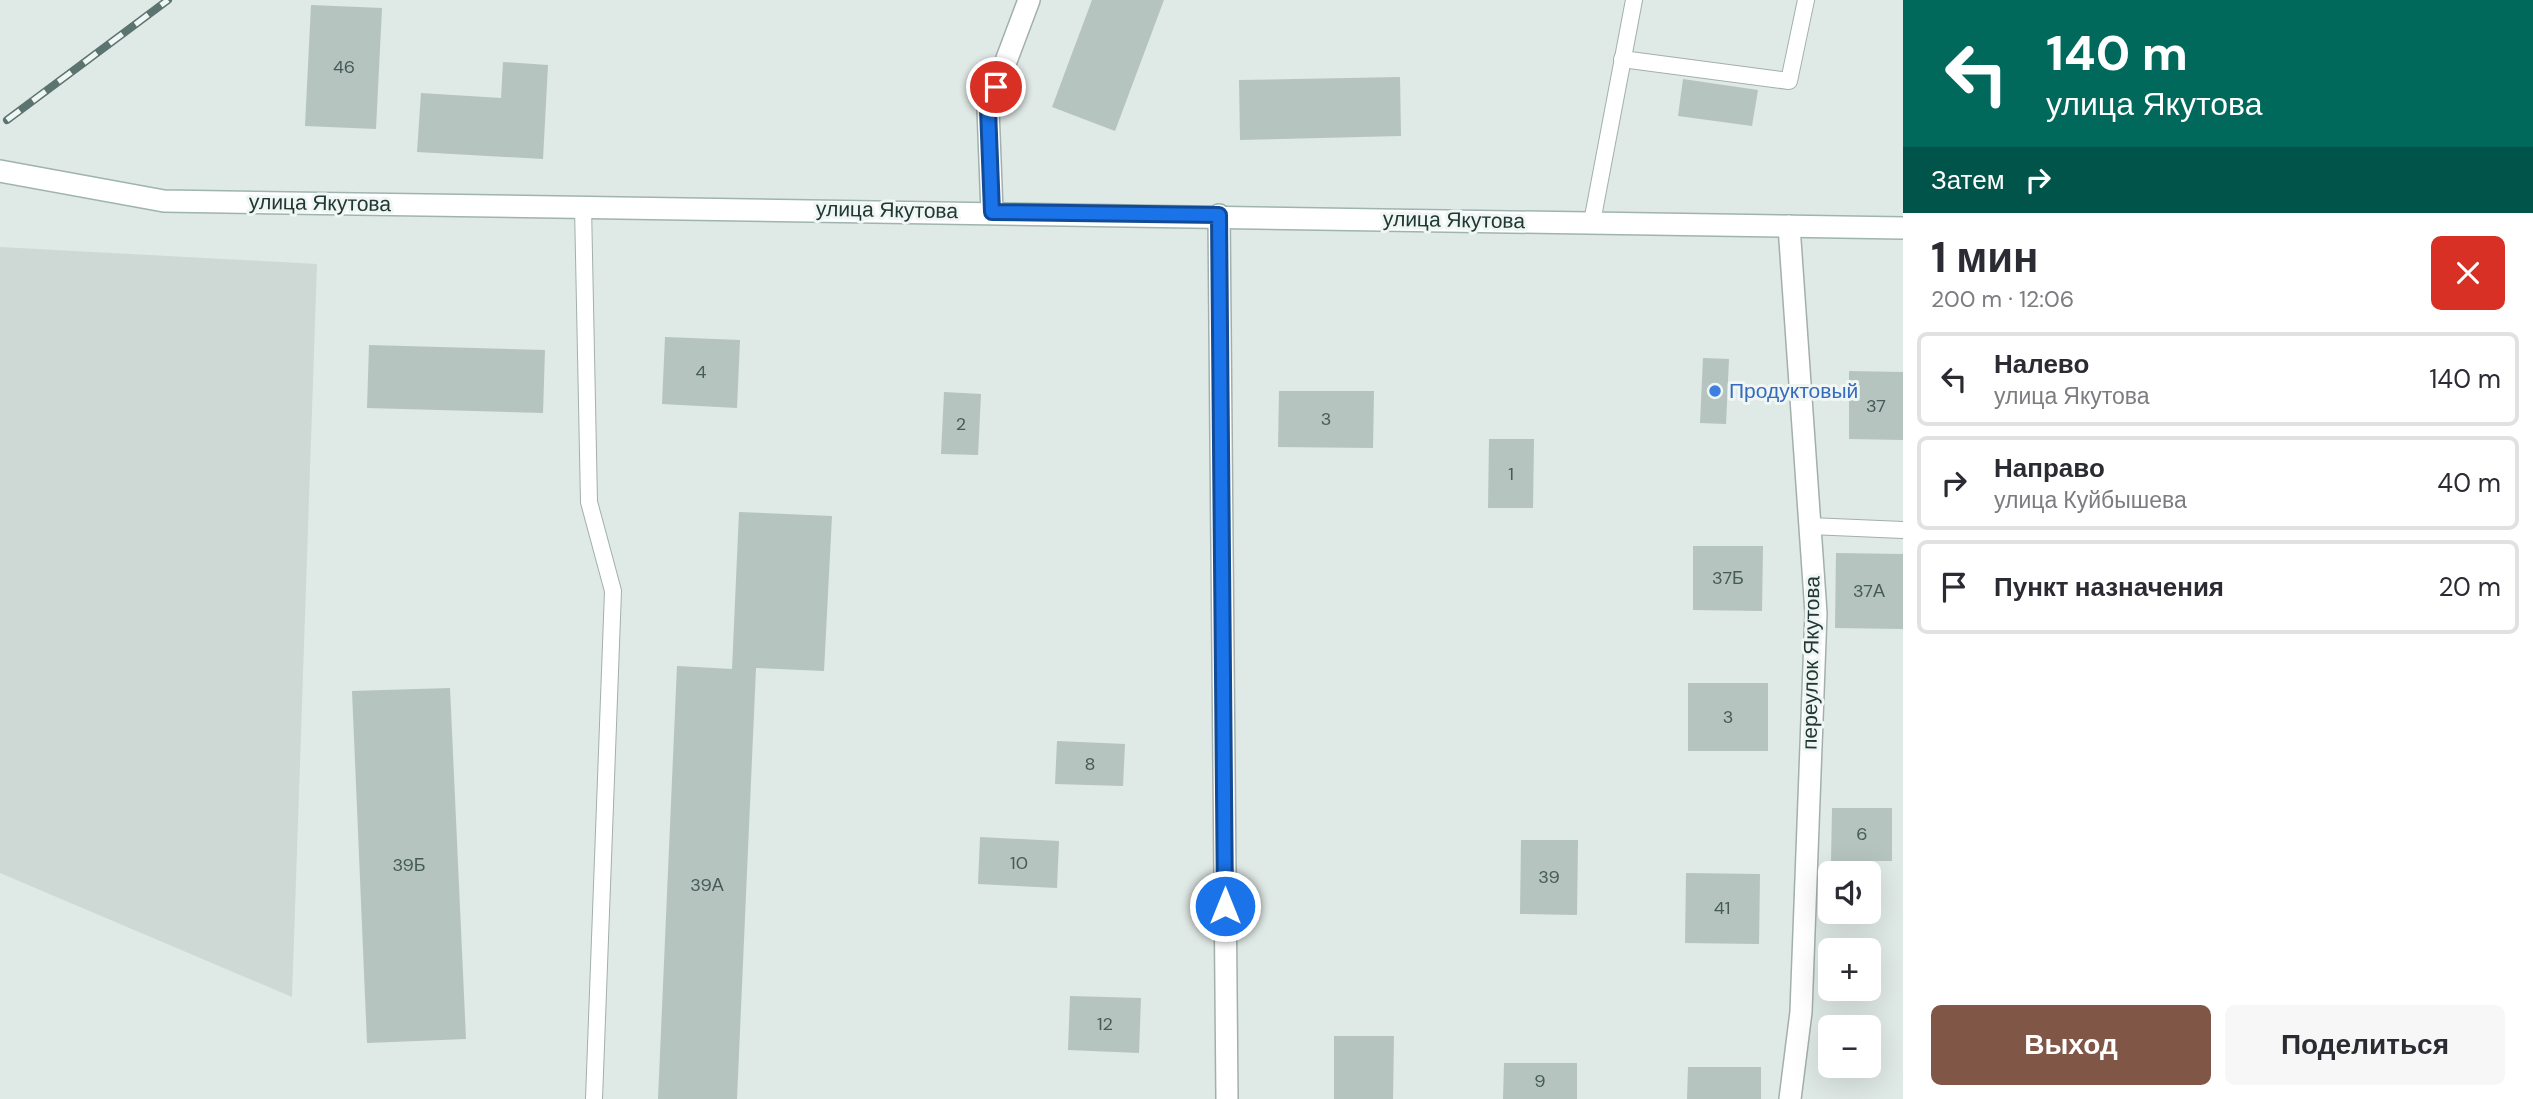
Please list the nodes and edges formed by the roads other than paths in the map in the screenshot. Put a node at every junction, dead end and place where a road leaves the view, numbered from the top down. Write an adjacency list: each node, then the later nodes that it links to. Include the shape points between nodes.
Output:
1 (1029, 0): 7 (street, via 988,109)
2 (1634, 0): 4 (lane)
3 (1806, 0): 4 (lane, via 1789,81)
4 (1622, 59): 9 (lane)
5 (0, 170): 6 (street, улица Якутова, via 164,201)
6 (583, 206): 7 (street, улица Якутова); 14 (lane, via 589,502 613,591)
7 (992, 212): 8 (street, улица Якутова)
8 (1219, 215): 9 (street, улица Якутова); 15 (street)
9 (1592, 222): 10 (street, улица Якутова)
10 (1789, 226): 11 (street, улица Якутова); 12 (street, переулок Якутова)
11 (1903, 228)
12 (1810, 526): 13 (lane); 16 (street, переулок Якутова, via 1815,641 1801,1012)
13 (1903, 530)
14 (594, 1099)
15 (1227, 1099)
16 (1790, 1099)

